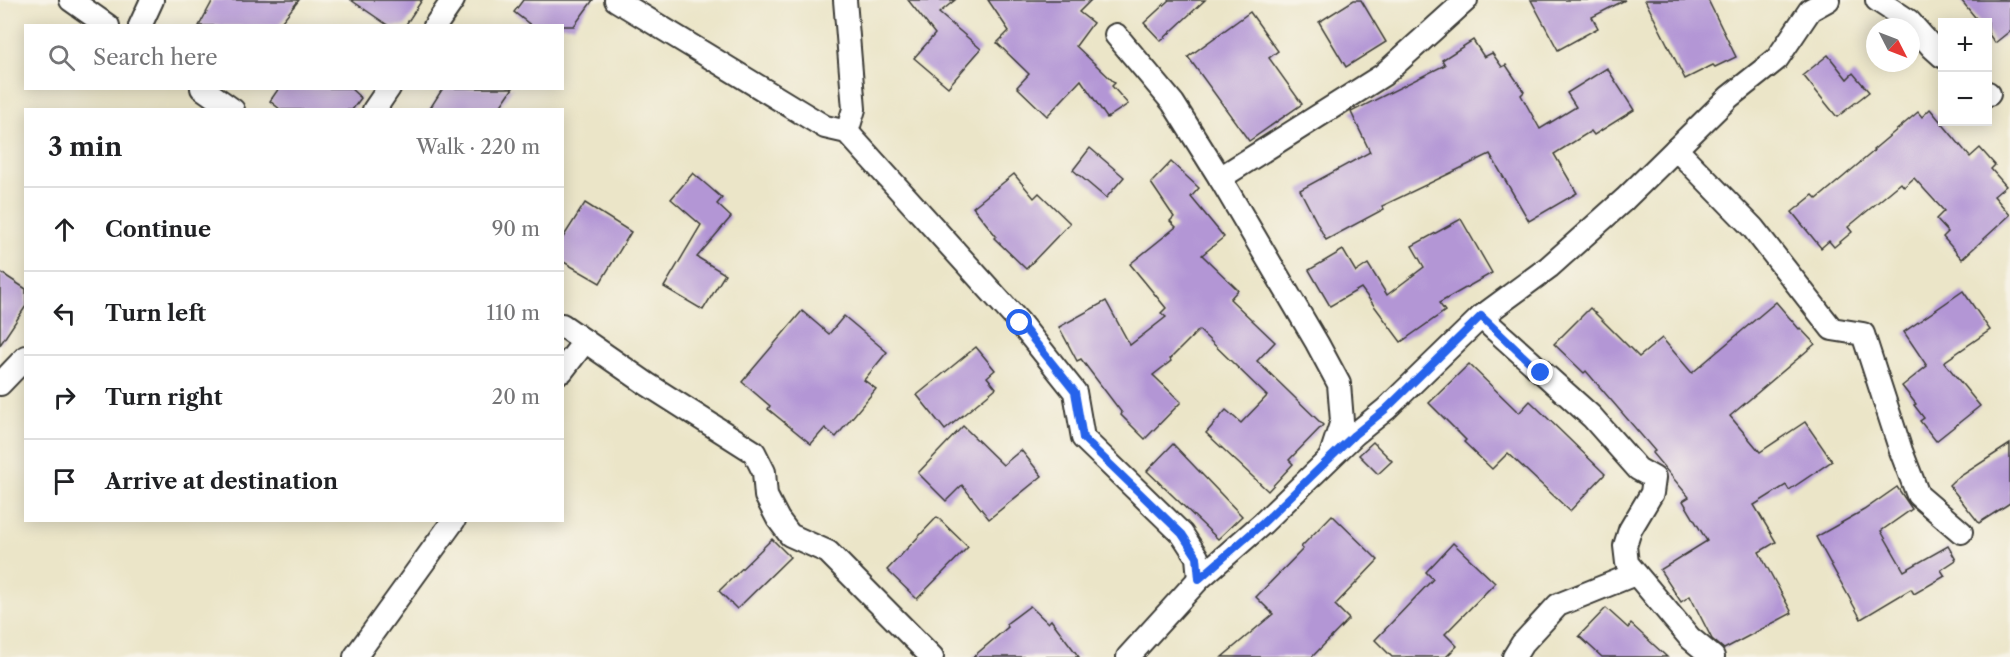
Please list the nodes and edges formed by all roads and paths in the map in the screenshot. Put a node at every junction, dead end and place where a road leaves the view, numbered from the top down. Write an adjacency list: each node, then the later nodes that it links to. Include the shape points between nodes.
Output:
1 (71, 0): 9 (street)
2 (152, 0): 10 (street)
3 (453, 0): 11 (street)
4 (616, 0): 18 (street, via 825,127)
5 (845, 0): 18 (street, via 854,109)
6 (1466, 0): 20 (street, via 1383,75)
7 (1828, 0): 19 (street, via 1810,10 1777,59 1729,97)
8 (1877, 0): 13 (street, via 1909,21)
9 (105, 24)
10 (141, 24)
11 (436, 24)
12 (1116, 35): 20 (street, via 1173,103)
13 (1938, 52)
14 (205, 90): 16 (street)
15 (388, 90): 17 (street)
16 (230, 108)
17 (375, 108)
18 (847, 132): 31 (street, via 1020,323 1075,392 1083,438 1182,534 1197,557)
19 (1676, 149): 21 (street, via 1549,267); 29 (street, via 1753,228 1832,328 1863,334 1918,495)
20 (1220, 178): 27 (street, via 1339,384 1342,421)
21 (1481, 316): 27 (street); 30 (street, via 1592,417 1638,469 1654,478 1652,493 1625,546 1627,563)
22 (564, 326): 23 (street)
23 (585, 340): 25 (street); 33 (street, via 754,452 764,472 766,496 790,535 828,552)
24 (24, 359): 26 (street)
25 (564, 368)
26 (0, 384)
27 (1330, 459): 31 (street)
28 (453, 522): 32 (street)
29 (1961, 531)
30 (1635, 574): 35 (street, via 1558,605); 36 (street, via 1690,638)
31 (1199, 579): 34 (street)
32 (355, 657)
33 (932, 657)
34 (1128, 657)
35 (1514, 657)
36 (1713, 657)

